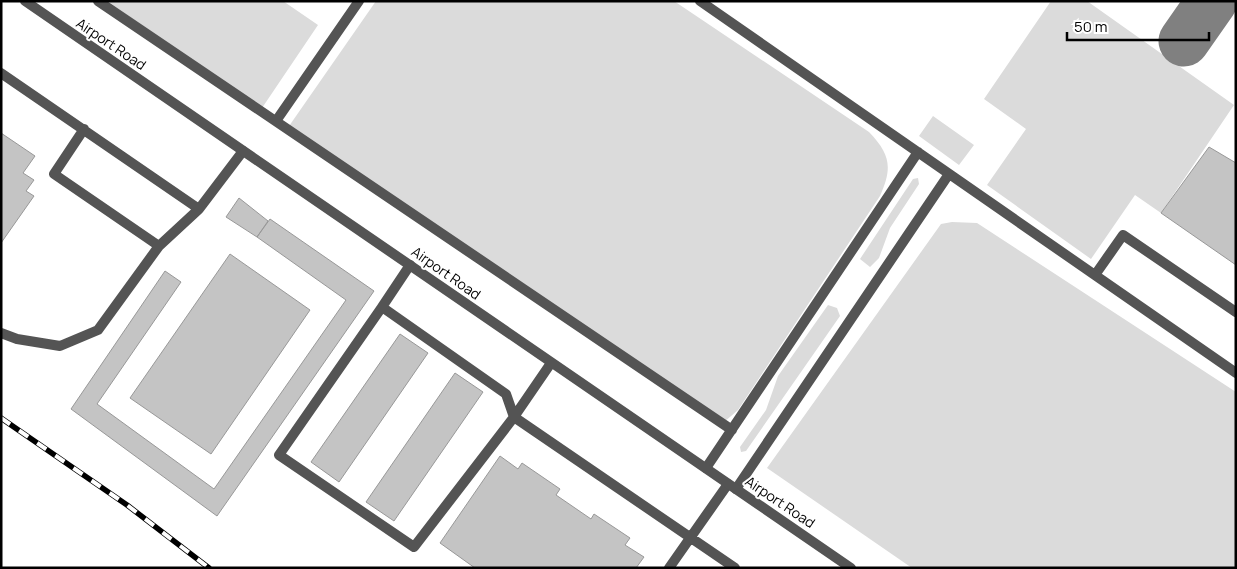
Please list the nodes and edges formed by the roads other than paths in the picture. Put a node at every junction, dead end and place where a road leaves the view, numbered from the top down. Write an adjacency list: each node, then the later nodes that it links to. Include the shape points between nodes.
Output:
1 (24, 1): 8 (street, Airport Road)
2 (98, 1): 6 (street)
3 (359, 1): 6 (street)
4 (700, 1): 9 (street)
5 (1, 73): 7 (street)
6 (276, 121): 21 (street)
7 (84, 129): 11 (street); 12 (street, via 54,174)
8 (242, 151): 11 (street); 13 (street, Airport Road)
9 (918, 152): 10 (street); 21 (street)
10 (949, 174): 14 (street); 23 (street)
11 (199, 209): 12 (street)
12 (159, 246): 17 (street, via 98,330 60,346 17,340)
13 (410, 265): 15 (street); 18 (street, Airport Road)
14 (1095, 275): 16 (street, via 1123,235); 19 (street)
15 (382, 307): 20 (street, via 506,394); 20 (street, via 279,455 414,547)
16 (1236, 312)
17 (1, 333)
18 (551, 363): 20 (street); 22 (street, Airport Road)
19 (1236, 373)
20 (514, 417): 24 (street)
21 (732, 430): 22 (street)
22 (706, 468): 23 (street, Airport Road)
23 (732, 486): 24 (street); 27 (street, Airport Road)
24 (690, 537): 25 (street); 26 (street)
25 (669, 568)
26 (735, 568)
27 (851, 568)

